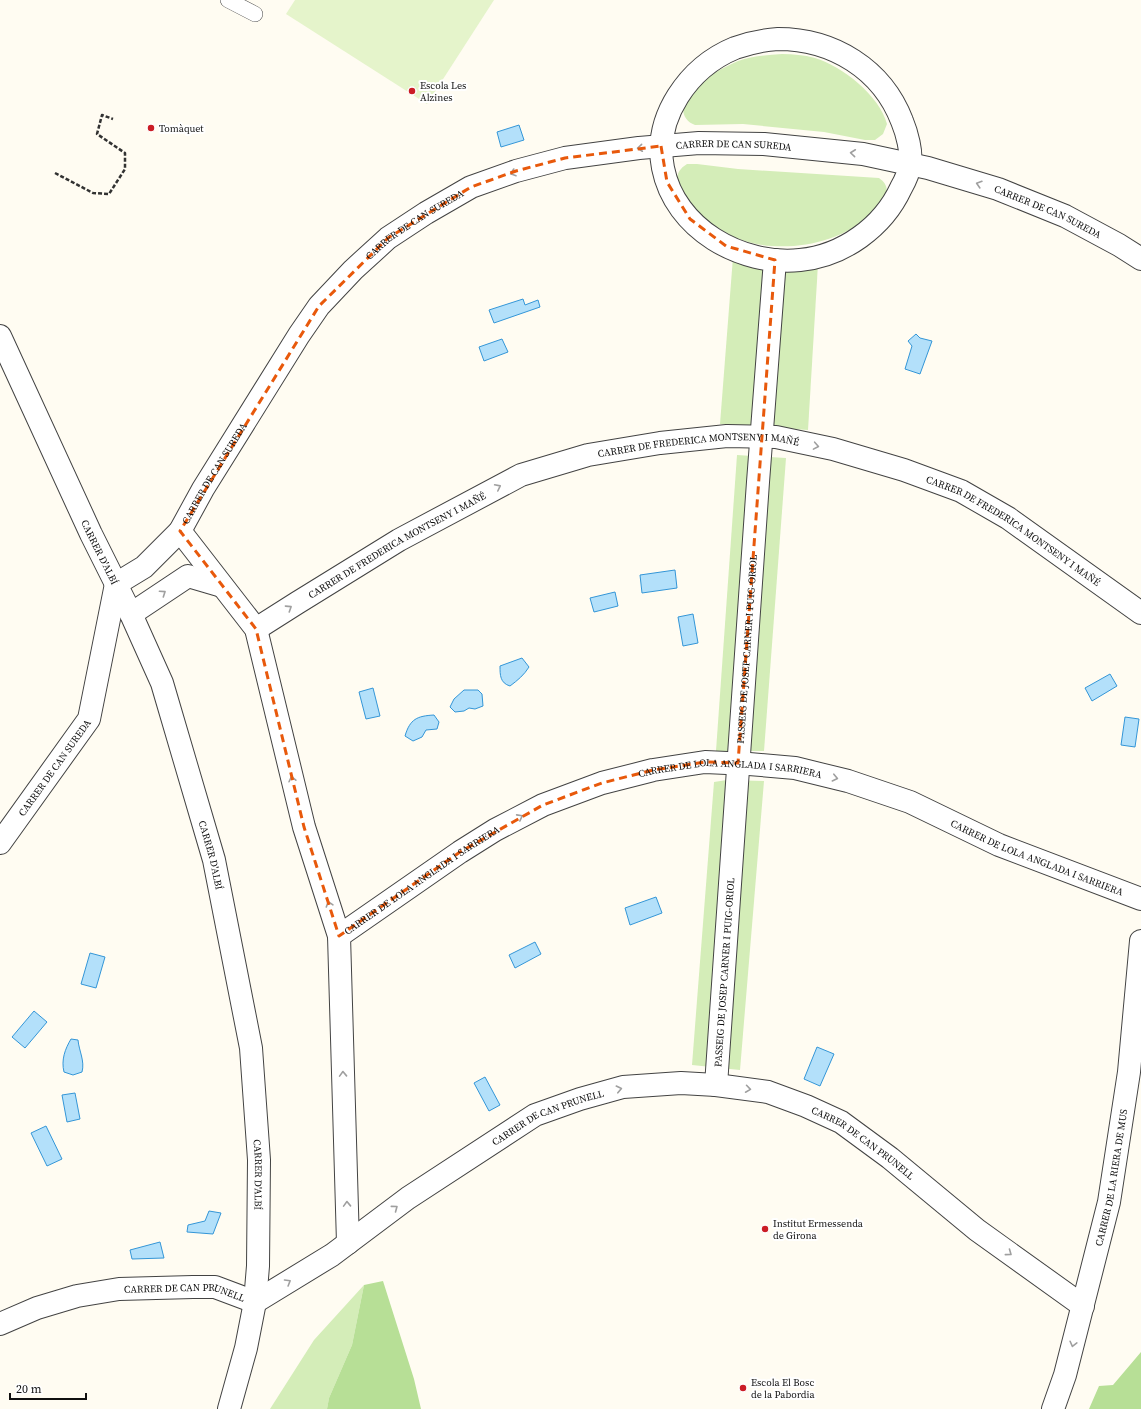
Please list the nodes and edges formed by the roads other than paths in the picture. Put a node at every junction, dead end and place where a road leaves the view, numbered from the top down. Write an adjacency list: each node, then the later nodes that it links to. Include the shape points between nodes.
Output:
1 (228, 0): 2 (lane)
2 (255, 14)
3 (661, 146): 4 (street, CARRER DE CAN SUREDA, one-way to 3, via 863,154 764,144 699,143); 4 (street, via 665,123 675,101 698,72 735,48 767,40 790,39 811,42 842,54 877,81 901,118 908,139); 6 (street, via 663,168 672,195 690,219 707,234 736,251 757,258); 9 (street, CARRER DE CAN SUREDA, one-way to 9, via 565,158 516,171 471,187 388,238 319,306 207,483)
4 (910, 164): 5 (street, CARRER DE CAN SUREDA, one-way to 4, via 1065,216 998,189); 6 (street, via 894,202 864,234 824,255 802,260)
5 (1141, 259)
6 (775, 260): 8 (street, PASSEIG DE JOSEP CARNER I PUIG-ORIOL)
7 (0, 336): 10 (street, CARRER D'ALBÍ)
8 (761, 437): 12 (street, CARRER DE FREDERICA MONTSENY I MAÑÉ, one-way to 12, via 776,437 833,449 904,470 961,491 1008,518); 14 (street, CARRER DE FREDERICA MONTSENY I MAÑÉ, one-way to 8, via 399,540 521,475 588,455 660,443 727,436); 15 (street, PASSEIG DE JOSEP CARNER I PUIG-ORIOL)
9 (180, 531): 10 (street, CARRER DE CAN SUREDA, via 144,567); 11 (street)
10 (116, 584): 13 (street, CARRER D'ALBÍ); 16 (street, CARRER DE CAN SUREDA, via 89,719)
11 (222, 586): 13 (street, one-way to 11, via 188,576); 14 (street)
12 (1141, 613)
13 (131, 614): 23 (street, CARRER D'ALBÍ, via 162,683 214,860 251,1048 259,1160)
14 (256, 629): 18 (street, one-way to 14, via 304,827)
15 (738, 763): 17 (street, CARRER DE LOLA ANGLADA I SARRIERA, one-way to 17, via 796,768 855,783 910,802 999,845); 18 (street, CARRER DE LOLA ANGLADA I SARRIERA, one-way to 15, via 460,852 543,805 602,783 653,770 705,762); 20 (street, PASSEIG DE JOSEP CARNER I PUIG-ORIOL)
16 (0, 843)
17 (1141, 899)
18 (339, 936): 22 (street, one-way to 18)
19 (1141, 941): 21 (street, CARRER DE LA RIERA DE MUS, via 1129,1072)
20 (716, 1085): 22 (street, CARRER DE CAN PRUNELL, one-way to 20, via 408,1198 535,1115 580,1099 623,1088 681,1083); 24 (street, CARRER DE CAN PRUNELL, one-way to 24, via 768,1092 841,1122 890,1158 978,1230)
21 (1132, 1111): 24 (street, CARRER DE LA RIERA DE MUS)
22 (348, 1243): 23 (street, CARRER DE CAN PRUNELL, one-way to 22)
23 (255, 1302): 25 (street, CARRER DE CAN PRUNELL, via 215,1287 119,1289 77,1296 37,1308); 26 (street, CARRER D'ALBÍ, via 246,1348)
24 (1083, 1306): 27 (street, CARRER DE LA RIERA DE MUS, one-way to 27, via 1065,1375)
25 (0, 1324)
26 (229, 1409)
27 (1053, 1409)

